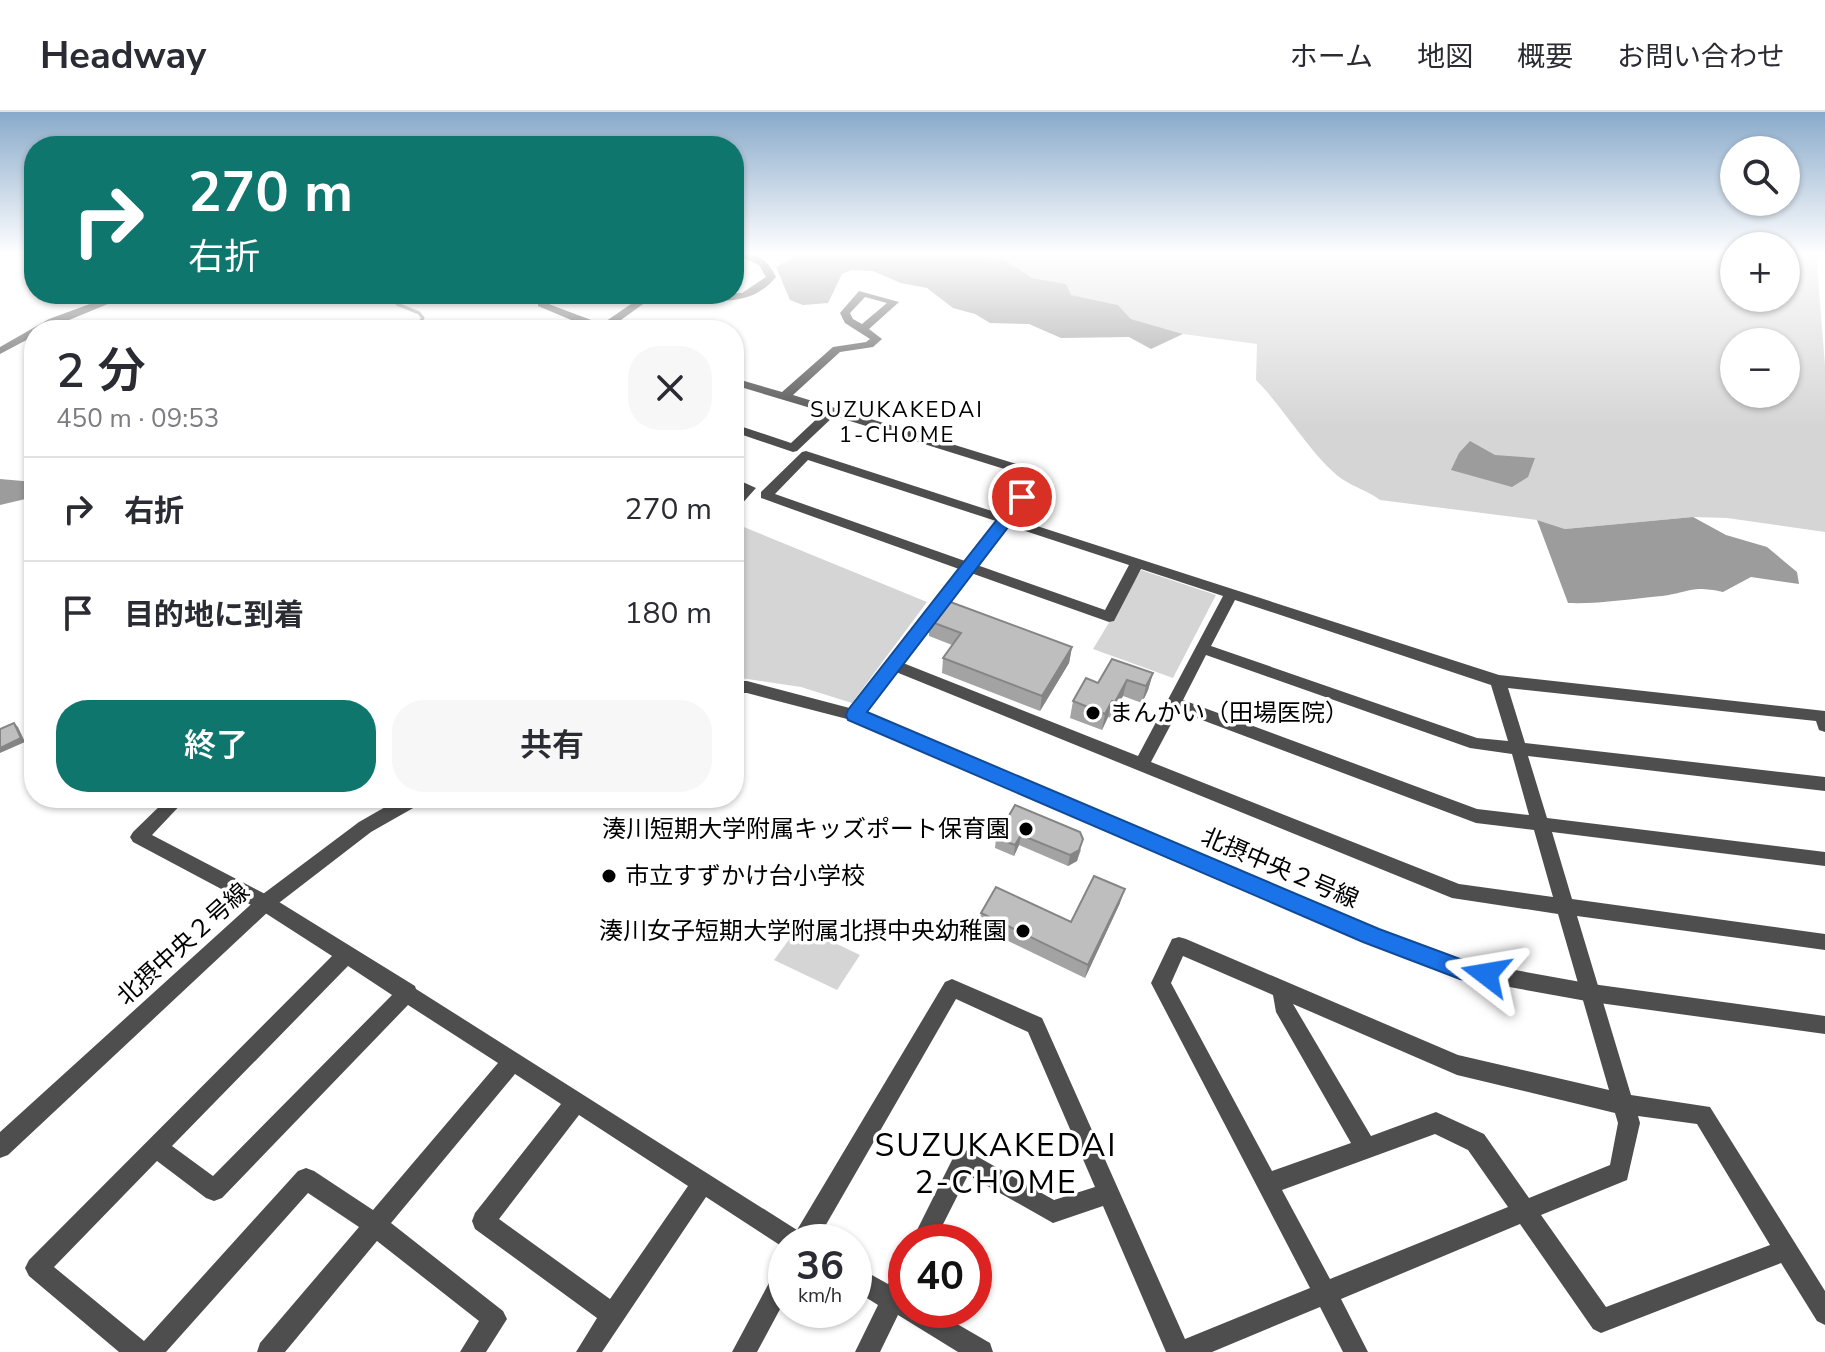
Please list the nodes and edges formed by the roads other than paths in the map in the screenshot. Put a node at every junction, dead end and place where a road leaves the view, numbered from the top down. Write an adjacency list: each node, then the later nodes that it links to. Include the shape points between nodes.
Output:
1 (81, 311): 3 (street)
2 (558, 311): 4 (street)
3 (56, 320)
4 (580, 320)
5 (864, 328): 9 (street, via 877,339 837,349)
6 (24, 337): 7 (street)
7 (0, 351)
8 (744, 384): 9 (street)
9 (784, 397): 10 (street)
10 (832, 411): 11 (street, via 793,448); 12 (street, via 1038,475)
11 (744, 431)
12 (1006, 519): 13 (street); 14 (street); 14 (street, via 806,455 766,495)
13 (1138, 562): 14 (street, via 1109,617); 15 (street)
14 (967, 568): 17 (street)
15 (1232, 592): 16 (street); 18 (street)
16 (1202, 648): 20 (street); 23 (street, via 1476,744)
17 (894, 665): 21 (street); 24 (street)
18 (1498, 681): 22 (street, via 1823,716); 23 (street)
19 (744, 687): 21 (street, 北摂中央２号線)
20 (1174, 703): 24 (street); 28 (street, via 1476,816)
21 (855, 715): 36 (street, 北摂中央２号線, via 1460,969)
22 (1825, 726)
23 (1519, 751): 25 (street); 28 (street)
24 (1142, 764): 31 (street, via 1458,892)
25 (1825, 784)
26 (169, 808): 30 (street, via 139,837)
27 (398, 808): 30 (street, 北摂中央２号線)
28 (1541, 826): 29 (street); 31 (street)
29 (1825, 859)
30 (265, 903): 33 (street); 41 (street, 北摂中央２号線)
31 (1567, 909): 32 (street); 36 (street)
32 (1825, 942)
33 (347, 954): 35 (street); 42 (street)
34 (1283, 990): 40 (street, via 1457,1065); 43 (street, via 1283,1005); 45 (street, via 1179,945 1161,983)
35 (408, 992): 38 (street); 42 (street, via 214,1190)
36 (1592, 993): 37 (street, 北摂中央２号線); 40 (street)
37 (1825, 1025)
38 (513, 1060): 39 (street); 51 (street)
39 (577, 1101): 44 (street); 56 (street, via 483,1221)
40 (1623, 1104): 47 (street, via 1629,1123 1619,1172); 52 (street, via 1703,1114)
41 (0, 1147)
42 (156, 1147): 59 (street, via 37,1268)
43 (1366, 1148): 45 (street); 47 (street, via 1436,1123 1476,1142)
44 (703, 1183): 48 (street); 56 (street)
45 (1267, 1184): 53 (street)
46 (1109, 1193): 49 (street, via 1035,1025 952,988); 50 (street, via 1053,1212 964,1160); 67 (street)
47 (1527, 1210): 52 (street, via 1601,1321); 53 (street)
48 (768, 1224)
49 (814, 1224)
50 (931, 1224)
51 (375, 1225): 60 (street, via 306,1179); 61 (street); 62 (street, via 495,1319)
52 (1786, 1250): 55 (street)
53 (1325, 1296): 67 (street); 68 (street)
54 (768, 1307): 64 (street)
55 (1825, 1313)
56 (613, 1315): 63 (street)
57 (888, 1325): 65 (street)
58 (940, 1328): 66 (street)
59 (138, 1352)
60 (150, 1352)
61 (269, 1352)
62 (472, 1352)
63 (588, 1352)
64 (744, 1352)
65 (867, 1352)
66 (981, 1352)
67 (1180, 1352)
68 (1356, 1352)

